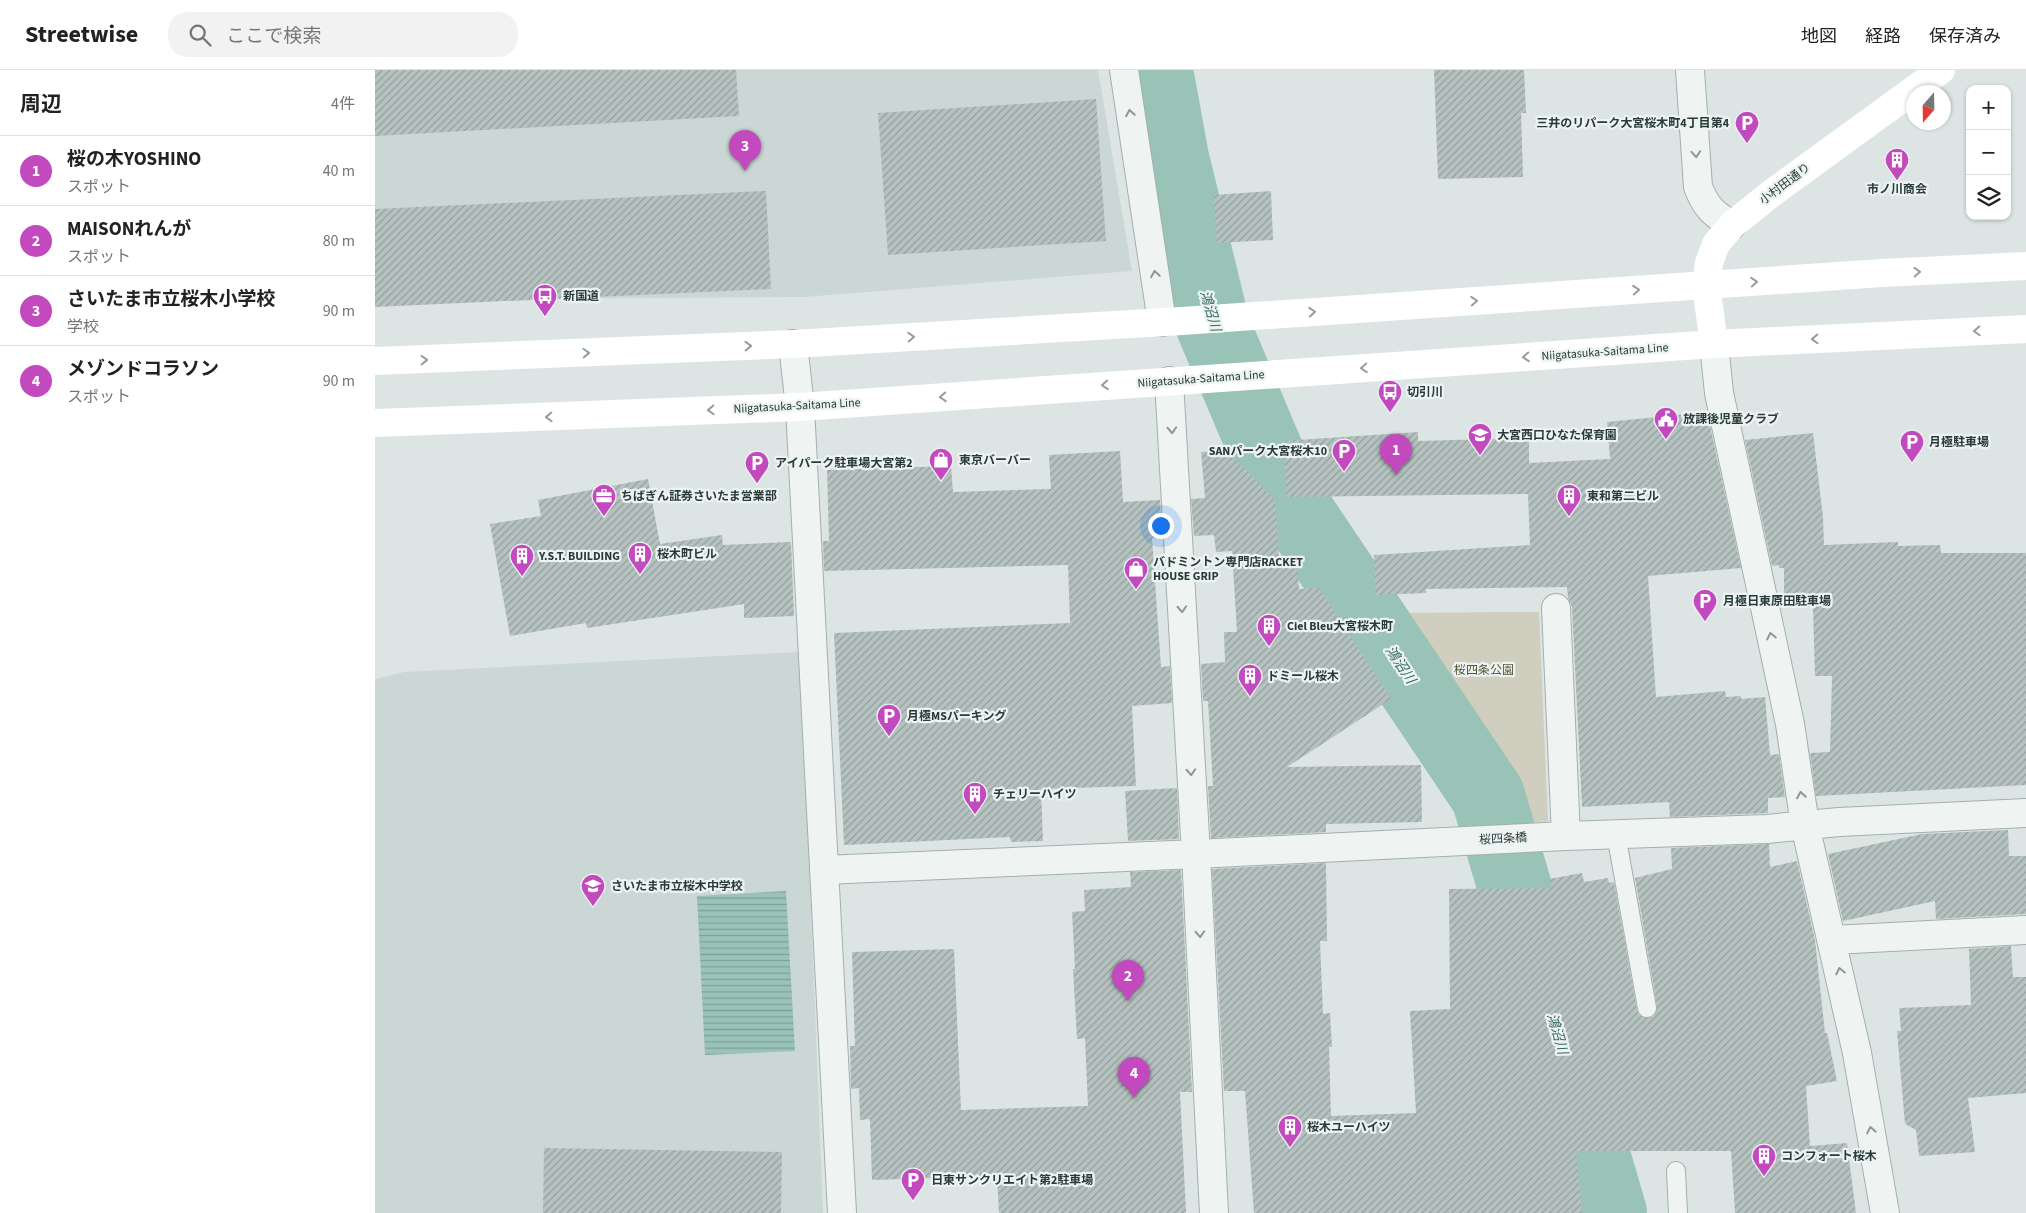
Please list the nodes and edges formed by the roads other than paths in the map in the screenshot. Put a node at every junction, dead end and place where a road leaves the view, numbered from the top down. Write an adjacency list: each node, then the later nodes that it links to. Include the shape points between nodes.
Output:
1 (1124, 70): 7 (street, one-way to 1)
2 (1690, 70): 4 (street, one-way to 4, via 1698,187 1704,203 1717,216)
3 (1941, 70): 4 (main road, 小村田通り)
4 (1733, 224): 6 (main road, 小村田通り, via 1716,244 1709,262)
5 (2026, 266): 6 (main road, one-way to 5)
6 (1706, 285): 7 (main road, one-way to 6); 10 (main road, 小村田通り)
7 (1172, 321): 9 (main road, one-way to 7)
8 (2026, 329): 10 (main road, Niigatasuka-Saitama Line, one-way to 10)
9 (793, 344): 11 (main road, one-way to 9); 13 (street)
10 (1714, 344): 12 (main road, Niigatasuka-Saitama Line, one-way to 12); 17 (street, one-way to 10, via 1790,724 1719,393)
11 (375, 361)
12 (1179, 380): 13 (main road, Niigatasuka-Saitama Line, one-way to 13); 20 (street, one-way to 20)
13 (800, 407): 14 (main road, Niigatasuka-Saitama Line, one-way to 14); 21 (street)
14 (375, 423)
15 (1555, 608): 19 (street)
16 (2026, 813): 17 (street, 桜四条橋)
17 (1805, 825): 18 (street, 桜四条橋); 23 (street)
18 (1616, 834): 19 (street, 桜四条橋); 24 (lane)
19 (1554, 836): 20 (street, 桜四条橋)
20 (1196, 854): 21 (street, 桜四条橋); 27 (street, one-way to 27)
21 (824, 870): 26 (street)
22 (2026, 930): 23 (street)
23 (1833, 940): 29 (street, one-way to 23)
24 (1647, 1008)
25 (1676, 1171): 28 (lane)
26 (842, 1213)
27 (1214, 1213)
28 (1678, 1213)
29 (1885, 1213)

